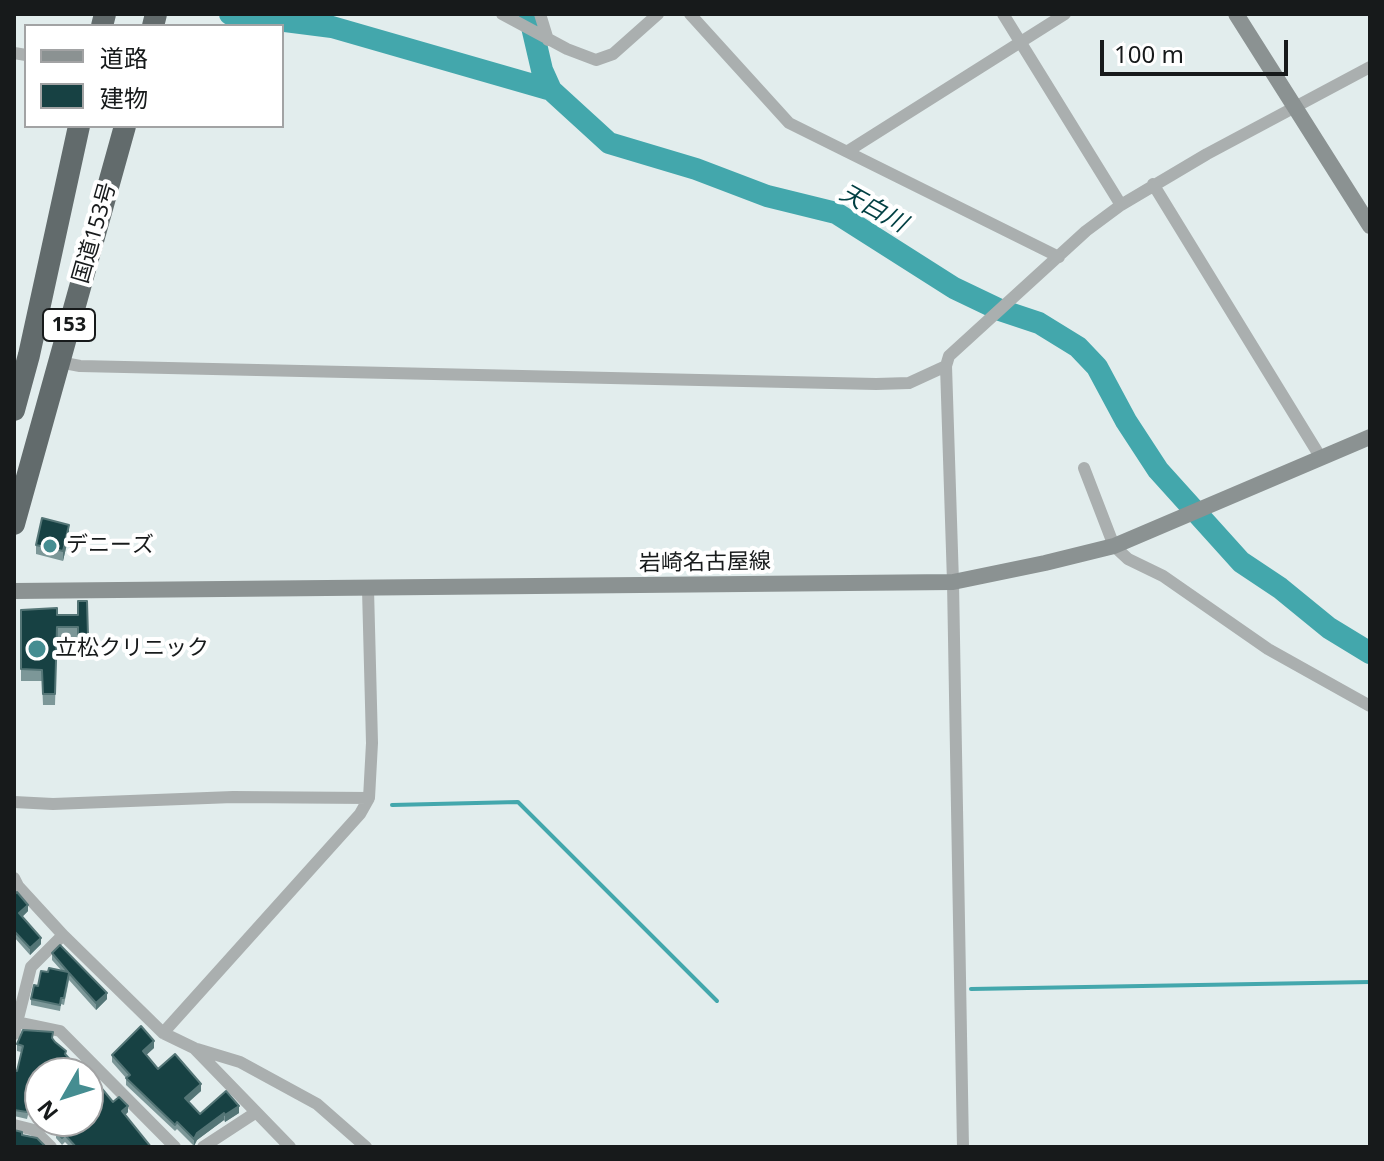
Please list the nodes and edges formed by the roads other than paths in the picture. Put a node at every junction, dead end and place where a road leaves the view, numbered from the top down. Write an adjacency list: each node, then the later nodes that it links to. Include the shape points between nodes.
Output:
1 (502, 14): 8 (street)
2 (540, 14): 8 (street)
3 (658, 14): 8 (street, via 613,54 596,60)
4 (690, 14): 14 (street, via 789,123)
5 (1003, 14): 9 (street)
6 (1065, 14): 9 (street)
7 (1236, 14): 11 (main road)
8 (546, 38)
9 (1021, 44): 14 (street); 16 (street)
10 (1370, 67): 11 (street)
11 (1295, 107): 15 (street); 17 (main road)
12 (79, 128): 20 (highway, 国道153号 / 153)
13 (124, 128): 19 (highway, 国道153号 / 153)
14 (848, 151): 18 (street)
15 (1153, 184): 16 (street); 24 (street)
16 (1121, 205): 18 (street)
17 (1370, 226)
18 (1054, 262): 21 (street, via 954,351)
19 (59, 362): 21 (street, via 876,384 909,383); 26 (highway, 国道153号 / 153)
20 (20, 364): 22 (highway, 国道153号 / 153)
21 (946, 366): 28 (street)
22 (14, 410)
23 (1370, 437): 24 (main road, 岩崎名古屋線)
24 (1321, 458): 27 (main road, 岩崎名古屋線)
25 (1084, 468): 27 (street)
26 (14, 524)
27 (1114, 546): 28 (main road, 岩崎名古屋線); 31 (street, via 1268,649)
28 (953, 582): 29 (main road, 岩崎名古屋線); 46 (street)
29 (368, 589): 30 (main road, 岩崎名古屋線); 32 (street)
30 (14, 591)
31 (1370, 706)
32 (369, 798): 33 (street); 37 (street)
33 (14, 802)
34 (14, 878): 35 (street)
35 (63, 935): 36 (street, via 31,967); 37 (street)
36 (16, 1028): 42 (street, via 60,1031)
37 (163, 1033): 38 (street)
38 (194, 1048): 39 (street); 45 (street, via 240,1062 317,1104)
39 (255, 1113): 43 (street); 44 (street)
40 (14, 1125): 41 (street, via 34,1130)
41 (51, 1147)
42 (175, 1147)
43 (203, 1147)
44 (290, 1147)
45 (366, 1147)
46 (963, 1147)

